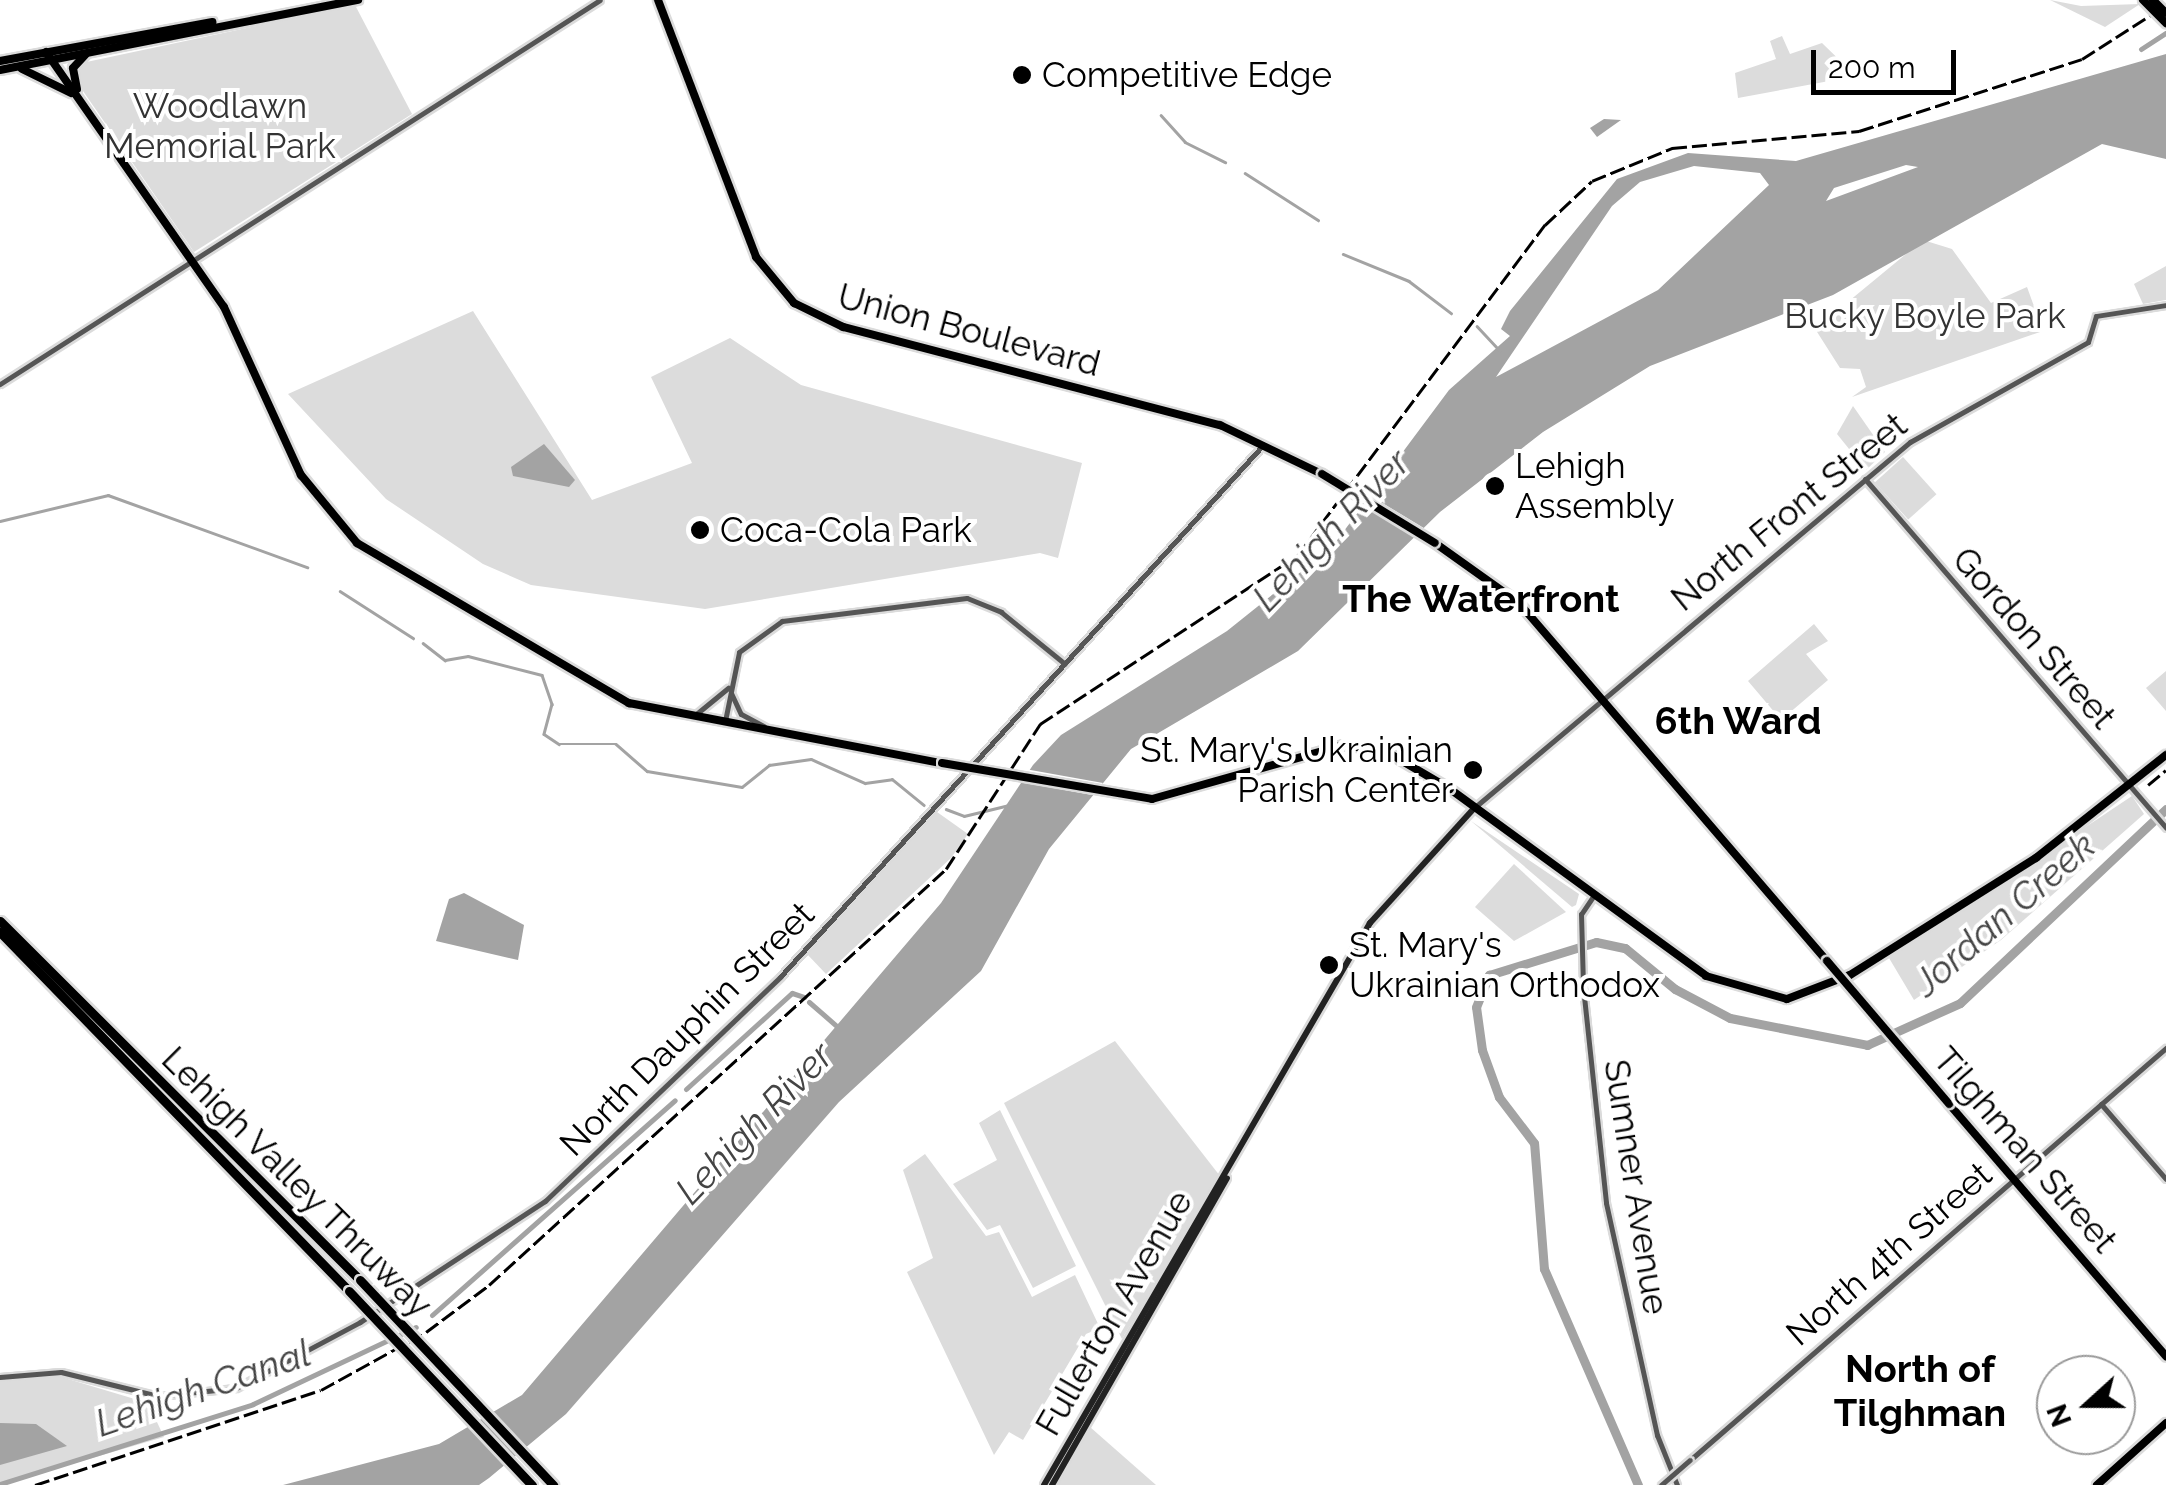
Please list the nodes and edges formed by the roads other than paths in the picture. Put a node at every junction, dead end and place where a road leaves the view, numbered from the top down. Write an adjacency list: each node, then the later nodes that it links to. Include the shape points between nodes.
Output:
1 (332, 0): 10 (main road)
2 (358, 0): 9 (main road)
3 (600, 0): 15 (street)
4 (658, 0): 18 (main road, Union Boulevard, via 753,249 794,303 838,326 1193,417)
5 (2143, 0): 8 (main road, bridge)
6 (2152, 0): 7 (main road, bridge)
7 (2166, 12)
8 (2166, 23)
9 (88, 52): 10 (main road); 14 (main road, via 72,71)
10 (49, 56): 11 (main road); 12 (main road); 14 (main road)
11 (0, 61)
12 (12, 68): 13 (main road); 14 (main road, via 47,74)
13 (0, 70)
14 (82, 103): 15 (main road)
15 (192, 262): 17 (street); 24 (main road, via 224,307 301,475 352,538 618,697)
16 (2166, 305): 19 (street, North Front Street, via 2096,316 2088,342 1910,442)
17 (0, 384)
18 (1266, 443): 20 (main road, Union Boulevard, bridge); 21 (street, North Dauphin Street)
19 (1865, 479): 23 (street, North Front Street); 28 (street, Gordon Street)
20 (1435, 543): 23 (main road, Tilghman Street, via 1513,597)
21 (1065, 664): 22 (street, via 1000,612 942,597 771,624 742,648); 41 (street, North Dauphin Street, via 780,977 536,1208 360,1322 236,1388 158,1396 61,1372)
22 (730, 685): 24 (street); 25 (street); 26 (street, via 746,718)
23 (1598, 698): 29 (street, North Front Street); 39 (main road, Tilghman Street, bridge)
24 (688, 718): 25 (main road)
25 (724, 724): 26 (main road)
26 (792, 737): 29 (main road, bridge, via 1152,799 1344,746 1386,752)
27 (2166, 755): 28 (main road)
28 (2130, 787): 30 (street, Gordon Street); 31 (main road, via 2021,867 1800,997 1724,986)
29 (1475, 807): 31 (main road); 32 (main road, North Front Street)
30 (2166, 828)
31 (1594, 894): 49 (street, Sumner Avenue, via 1582,926 1582,963 1609,1218)
32 (1393, 897): 37 (main road, Fullerton Avenue)
33 (0, 921): 45 (highway, Lehigh Valley Thruway, bridge, via 360,1280)
34 (0, 932): 44 (highway, Lehigh Valley Thruway, bridge)
35 (2166, 1048): 36 (street, North 4th Street)
36 (2101, 1104): 38 (street); 39 (street, North 4th Street)
37 (1230, 1167): 46 (main road, Fullerton Avenue); 47 (main road, Fullerton Avenue)
38 (2166, 1179)
39 (2014, 1180): 40 (main road, Tilghman Street); 48 (street, North 4th Street, bridge)
40 (2166, 1356)
41 (0, 1376)
42 (2166, 1423): 43 (main road)
43 (2096, 1484)
44 (532, 1485)
45 (553, 1485)
46 (1044, 1485)
47 (1052, 1485)
48 (1661, 1485)
49 (1677, 1485)

